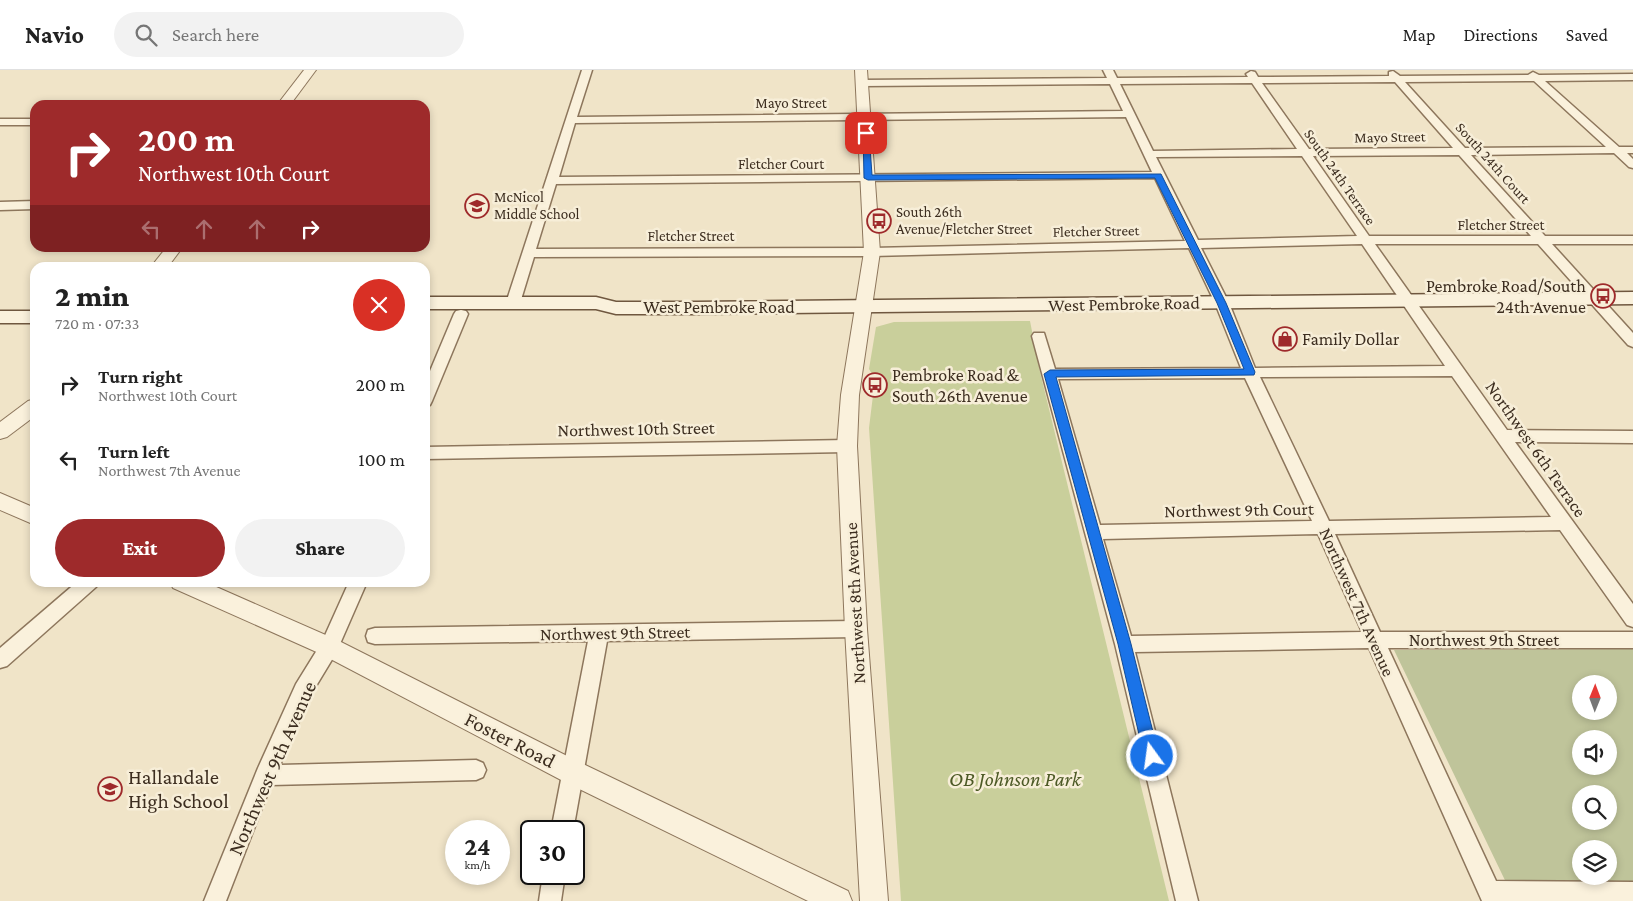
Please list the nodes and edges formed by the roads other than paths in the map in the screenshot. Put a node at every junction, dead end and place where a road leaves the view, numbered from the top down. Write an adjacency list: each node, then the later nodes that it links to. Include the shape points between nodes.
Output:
1 (310, 70): 9 (street)
2 (587, 70): 12 (street)
3 (1393, 74): 4 (street); 6 (street); 17 (street, South 24th Court)
4 (1532, 74): 8 (street); 15 (street)
5 (1111, 75): 6 (street); 7 (street); 10 (street, Northwest 7th Avenue)
6 (1252, 75): 19 (street, South 24th Terrace)
7 (861, 76): 11 (street, Northwest 8th Avenue)
8 (1633, 78)
9 (287, 100)
10 (1129, 114): 11 (street, Mayo Street); 18 (street, Northwest 7th Avenue)
11 (864, 118): 12 (street, Mayo Street); 22 (street, Northwest 8th Avenue)
12 (573, 120): 23 (street)
13 (0, 122): 14 (street)
14 (30, 122)
15 (1617, 150): 16 (street, Mayo Street); 17 (street, Mayo Street); 20 (street)
16 (1633, 150)
17 (1462, 151): 19 (street, Mayo Street); 28 (street, South 24th Court)
18 (1148, 154): 19 (street, Mayo Street); 21 (street, Northwest 7th Avenue)
19 (1305, 154): 26 (street, South 24th Terrace)
20 (1633, 165)
21 (1158, 176): 22 (street, Fletcher Court); 29 (street, Northwest 7th Avenue)
22 (868, 178): 23 (street, Fletcher Court); 31 (street, Northwest 8th Avenue)
23 (553, 181): 32 (street)
24 (0, 206): 25 (street)
25 (30, 206)
26 (1366, 240): 28 (street, Fletcher Street); 29 (street, Fletcher Street); 36 (street, South 24th Terrace)
27 (1633, 240): 28 (street, Fletcher Street)
28 (1543, 242): 35 (street, South 24th Court)
29 (1193, 244): 31 (street, Fletcher Street); 41 (street, Northwest 7th Avenue)
30 (171, 252): 33 (street)
31 (872, 252): 32 (street, Fletcher Street); 42 (street, Northwest 8th Avenue)
32 (529, 253): 40 (street)
33 (163, 262)
34 (1633, 298): 35 (main road, West Pembroke Road)
35 (1594, 299): 36 (main road, West Pembroke Road); 49 (street, South 24th Court)
36 (1407, 301): 41 (main road, West Pembroke Road); 50 (street, Northwest 6th Terrace)
37 (0, 303): 38 (main road)
38 (30, 303)
39 (430, 303): 40 (main road, West Pembroke Road)
40 (513, 303): 43 (main road, West Pembroke Road, via 596,303)
41 (1222, 303): 42 (main road, West Pembroke Road); 51 (street, Northwest 7th Avenue)
42 (864, 306): 43 (main road, West Pembroke Road); 58 (street, Northwest 8th Avenue, via 850,395)
43 (616, 308): 45 (main road, West Pembroke Road, via 594,315)
44 (430, 314): 45 (main road, West Pembroke Road)
45 (461, 314): 53 (street)
46 (0, 317): 47 (main road)
47 (30, 317)
48 (1039, 336): 52 (street)
49 (1633, 342)
50 (1456, 371): 51 (street); 56 (street, Northwest 6th Terrace)
51 (1250, 372): 52 (street); 63 (street, Northwest 7th Avenue)
52 (1050, 374): 64 (street)
53 (430, 389)
54 (30, 410): 55 (street)
55 (0, 432)
56 (1503, 436): 57 (street); 62 (street, Northwest 6th Terrace)
57 (1633, 437)
58 (847, 446): 59 (street, Northwest 10th Street); 69 (street, Northwest 8th Avenue)
59 (430, 453)
60 (0, 501): 61 (street)
61 (30, 515)
62 (1564, 523): 63 (street, Northwest 9th Court); 68 (street, Northwest 6th Terrace)
63 (1324, 529): 64 (street, Northwest 9th Court); 72 (street, Northwest 7th Avenue)
64 (1093, 532): 74 (street)
65 (84, 587): 76 (street)
66 (192, 587): 75 (street, Foster Road)
67 (356, 587): 75 (street, Northwest 9th Avenue)
68 (1633, 619)
69 (856, 629): 70 (street, Northwest 9th Street); 87 (street, Northwest 8th Avenue)
70 (599, 633): 71 (street, Northwest 9th Street); 78 (street)
71 (375, 636)
72 (1374, 640): 73 (street, Northwest 9th Street); 74 (street, Northwest 9th Street); 83 (street, Northwest 7th Avenue)
73 (1633, 640)
74 (1124, 644): 88 (street)
75 (329, 647): 78 (street, Foster Road); 79 (street, Northwest 9th Avenue, via 303,690)
76 (0, 660)
77 (476, 770): 79 (street)
78 (572, 772): 80 (street); 86 (street, Foster Road)
79 (265, 775): 84 (street, Northwest 9th Avenue)
80 (564, 820)
81 (552, 885): 85 (street)
82 (1633, 893): 83 (street)
83 (1492, 897)
84 (215, 901)
85 (550, 901)
86 (838, 901)
87 (874, 901)
88 (1187, 901)

